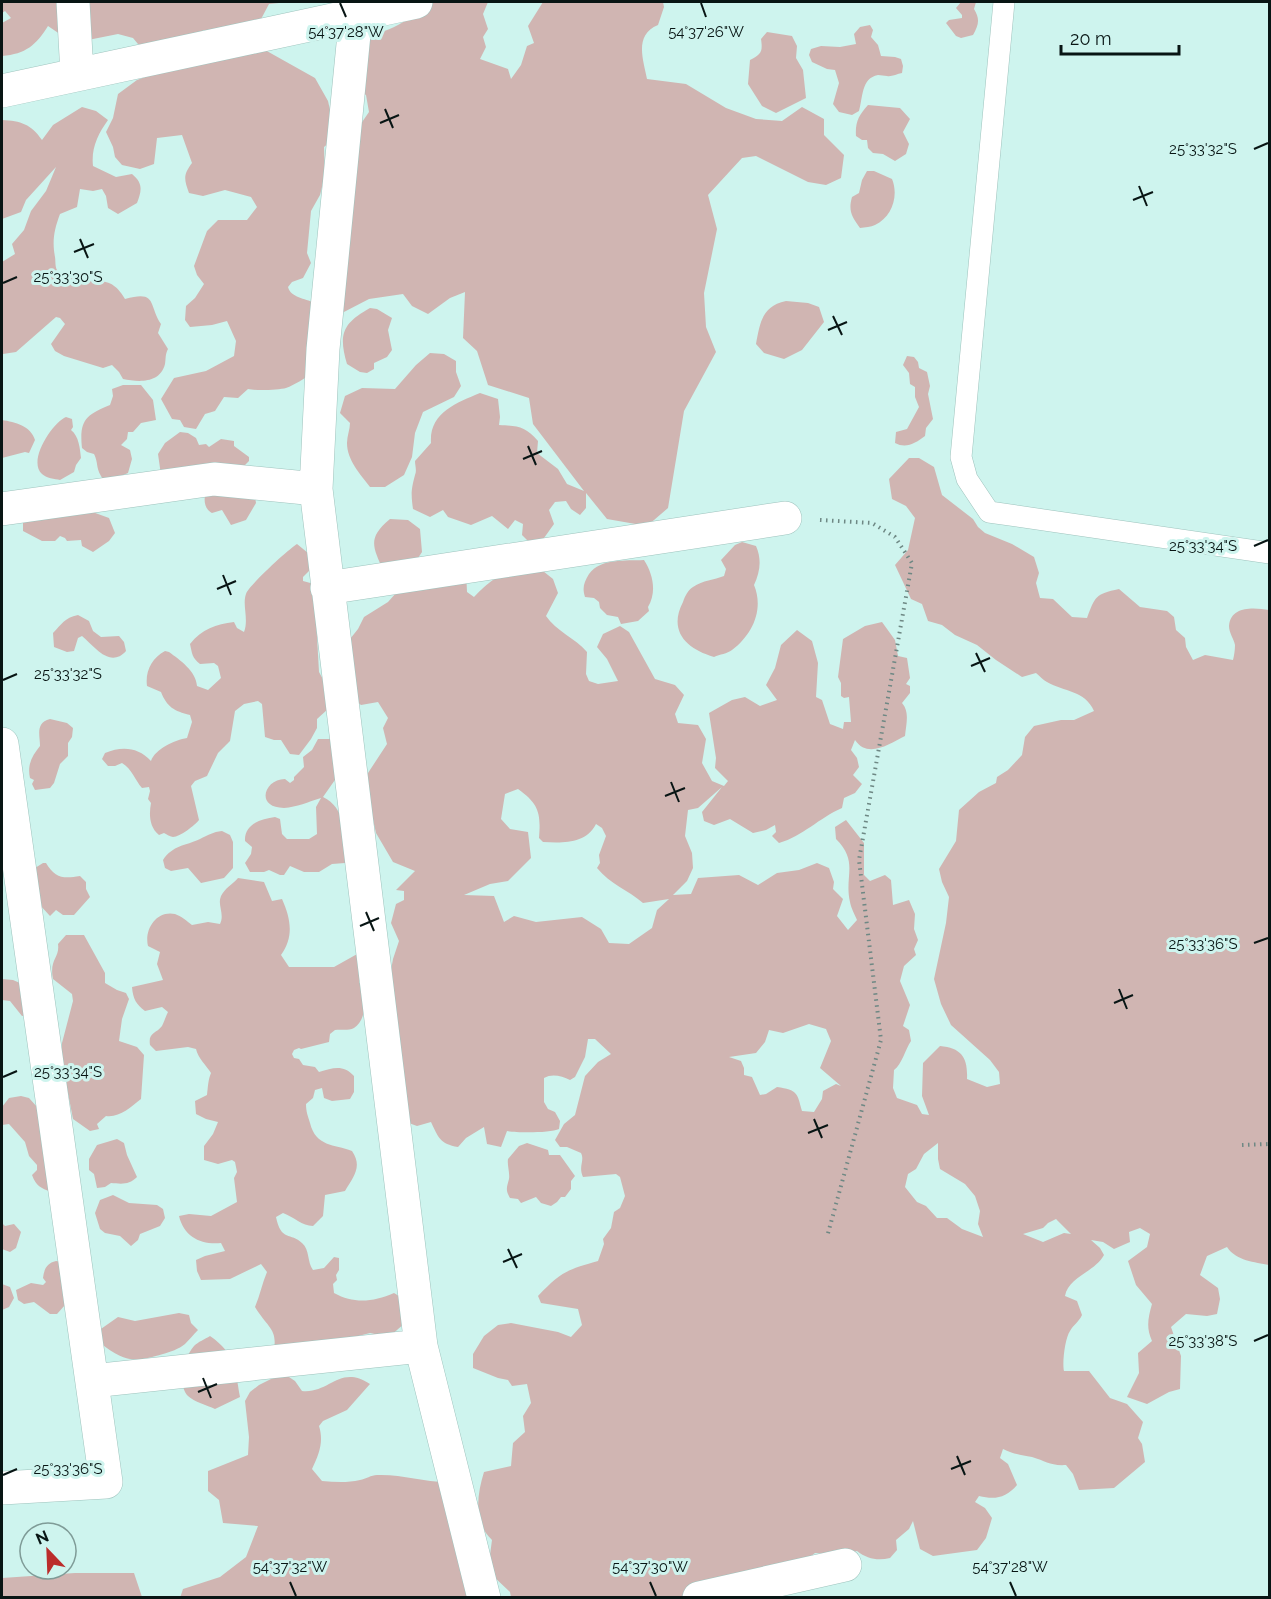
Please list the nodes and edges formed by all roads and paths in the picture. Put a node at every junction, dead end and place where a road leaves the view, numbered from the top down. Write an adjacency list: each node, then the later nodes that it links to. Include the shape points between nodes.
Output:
1 (73, 2): 5 (street)
2 (416, 2): 4 (street)
3 (1004, 2): 10 (lane, via 961,457 967,479 988,512)
4 (356, 14): 5 (street); 7 (street, via 323,349)
5 (77, 74): 6 (street)
6 (2, 91)
7 (316, 489): 8 (street, via 214,479); 11 (street)
8 (2, 508)
9 (785, 518): 11 (street); 15 (path, via 872,523 896,537 912,563 859,860 881,1041)
10 (1269, 553)
11 (327, 588): 16 (street)
12 (2, 744): 17 (street)
13 (1269, 1144): 14 (path)
14 (1242, 1145)
15 (827, 1237)
16 (421, 1346): 17 (street); 20 (street)
17 (92, 1381): 18 (street, via 106,1482)
18 (2, 1488)
19 (844, 1565): 21 (street)
20 (484, 1598)
21 (699, 1598)

